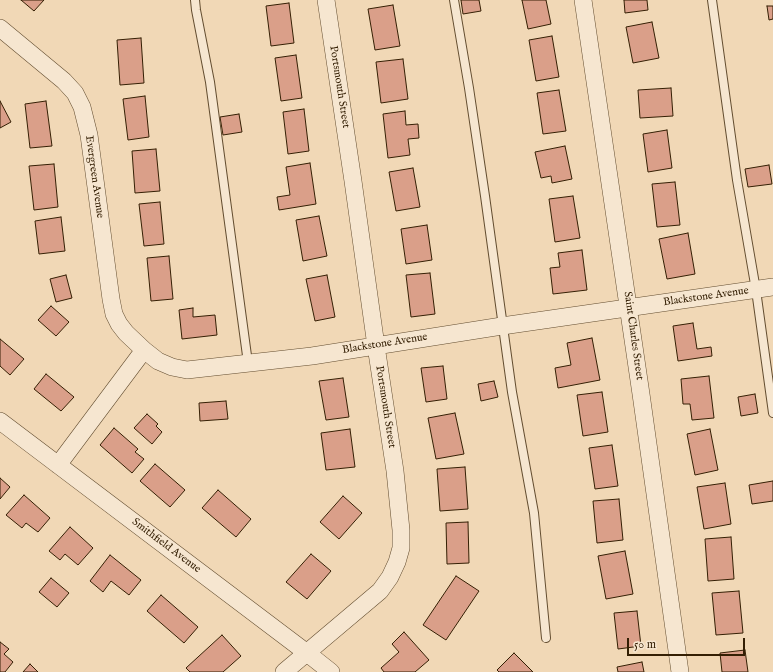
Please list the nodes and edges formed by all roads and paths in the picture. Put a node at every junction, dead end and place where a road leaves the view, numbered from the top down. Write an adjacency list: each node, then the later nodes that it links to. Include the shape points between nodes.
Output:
1 (195, 0): 13 (lane, via 210,82)
2 (326, 0): 11 (street, Portsmouth Street)
3 (454, 0): 10 (lane, via 484,188)
4 (583, 0): 9 (street, Saint Charles Street)
5 (712, 0): 8 (lane, via 737,180)
6 (0, 28): 12 (street, Evergreen Avenue, via 64,82 75,93 82,107 89,135 114,314 126,333)
7 (773, 287): 8 (street, Blackstone Avenue)
8 (756, 290): 9 (street, Blackstone Avenue); 14 (lane)
9 (629, 308): 10 (street, Blackstone Avenue); 21 (street, Saint Charles Street)
10 (502, 326): 11 (street, Blackstone Avenue); 17 (lane, via 534,513)
11 (376, 346): 13 (street, Blackstone Avenue); 18 (street, Portsmouth Street, via 395,471 401,548 390,577 380,591)
12 (144, 350): 13 (street, Blackstone Avenue, via 158,361 187,370); 16 (street)
13 (248, 363)
14 (773, 413)
15 (0, 421): 16 (street, Smithfield Avenue)
16 (58, 465): 18 (street, Smithfield Avenue)
17 (546, 638)
18 (307, 652): 19 (street, Portsmouth Street); 20 (street, Smithfield Avenue)
19 (284, 672)
20 (331, 672)
21 (680, 672)

